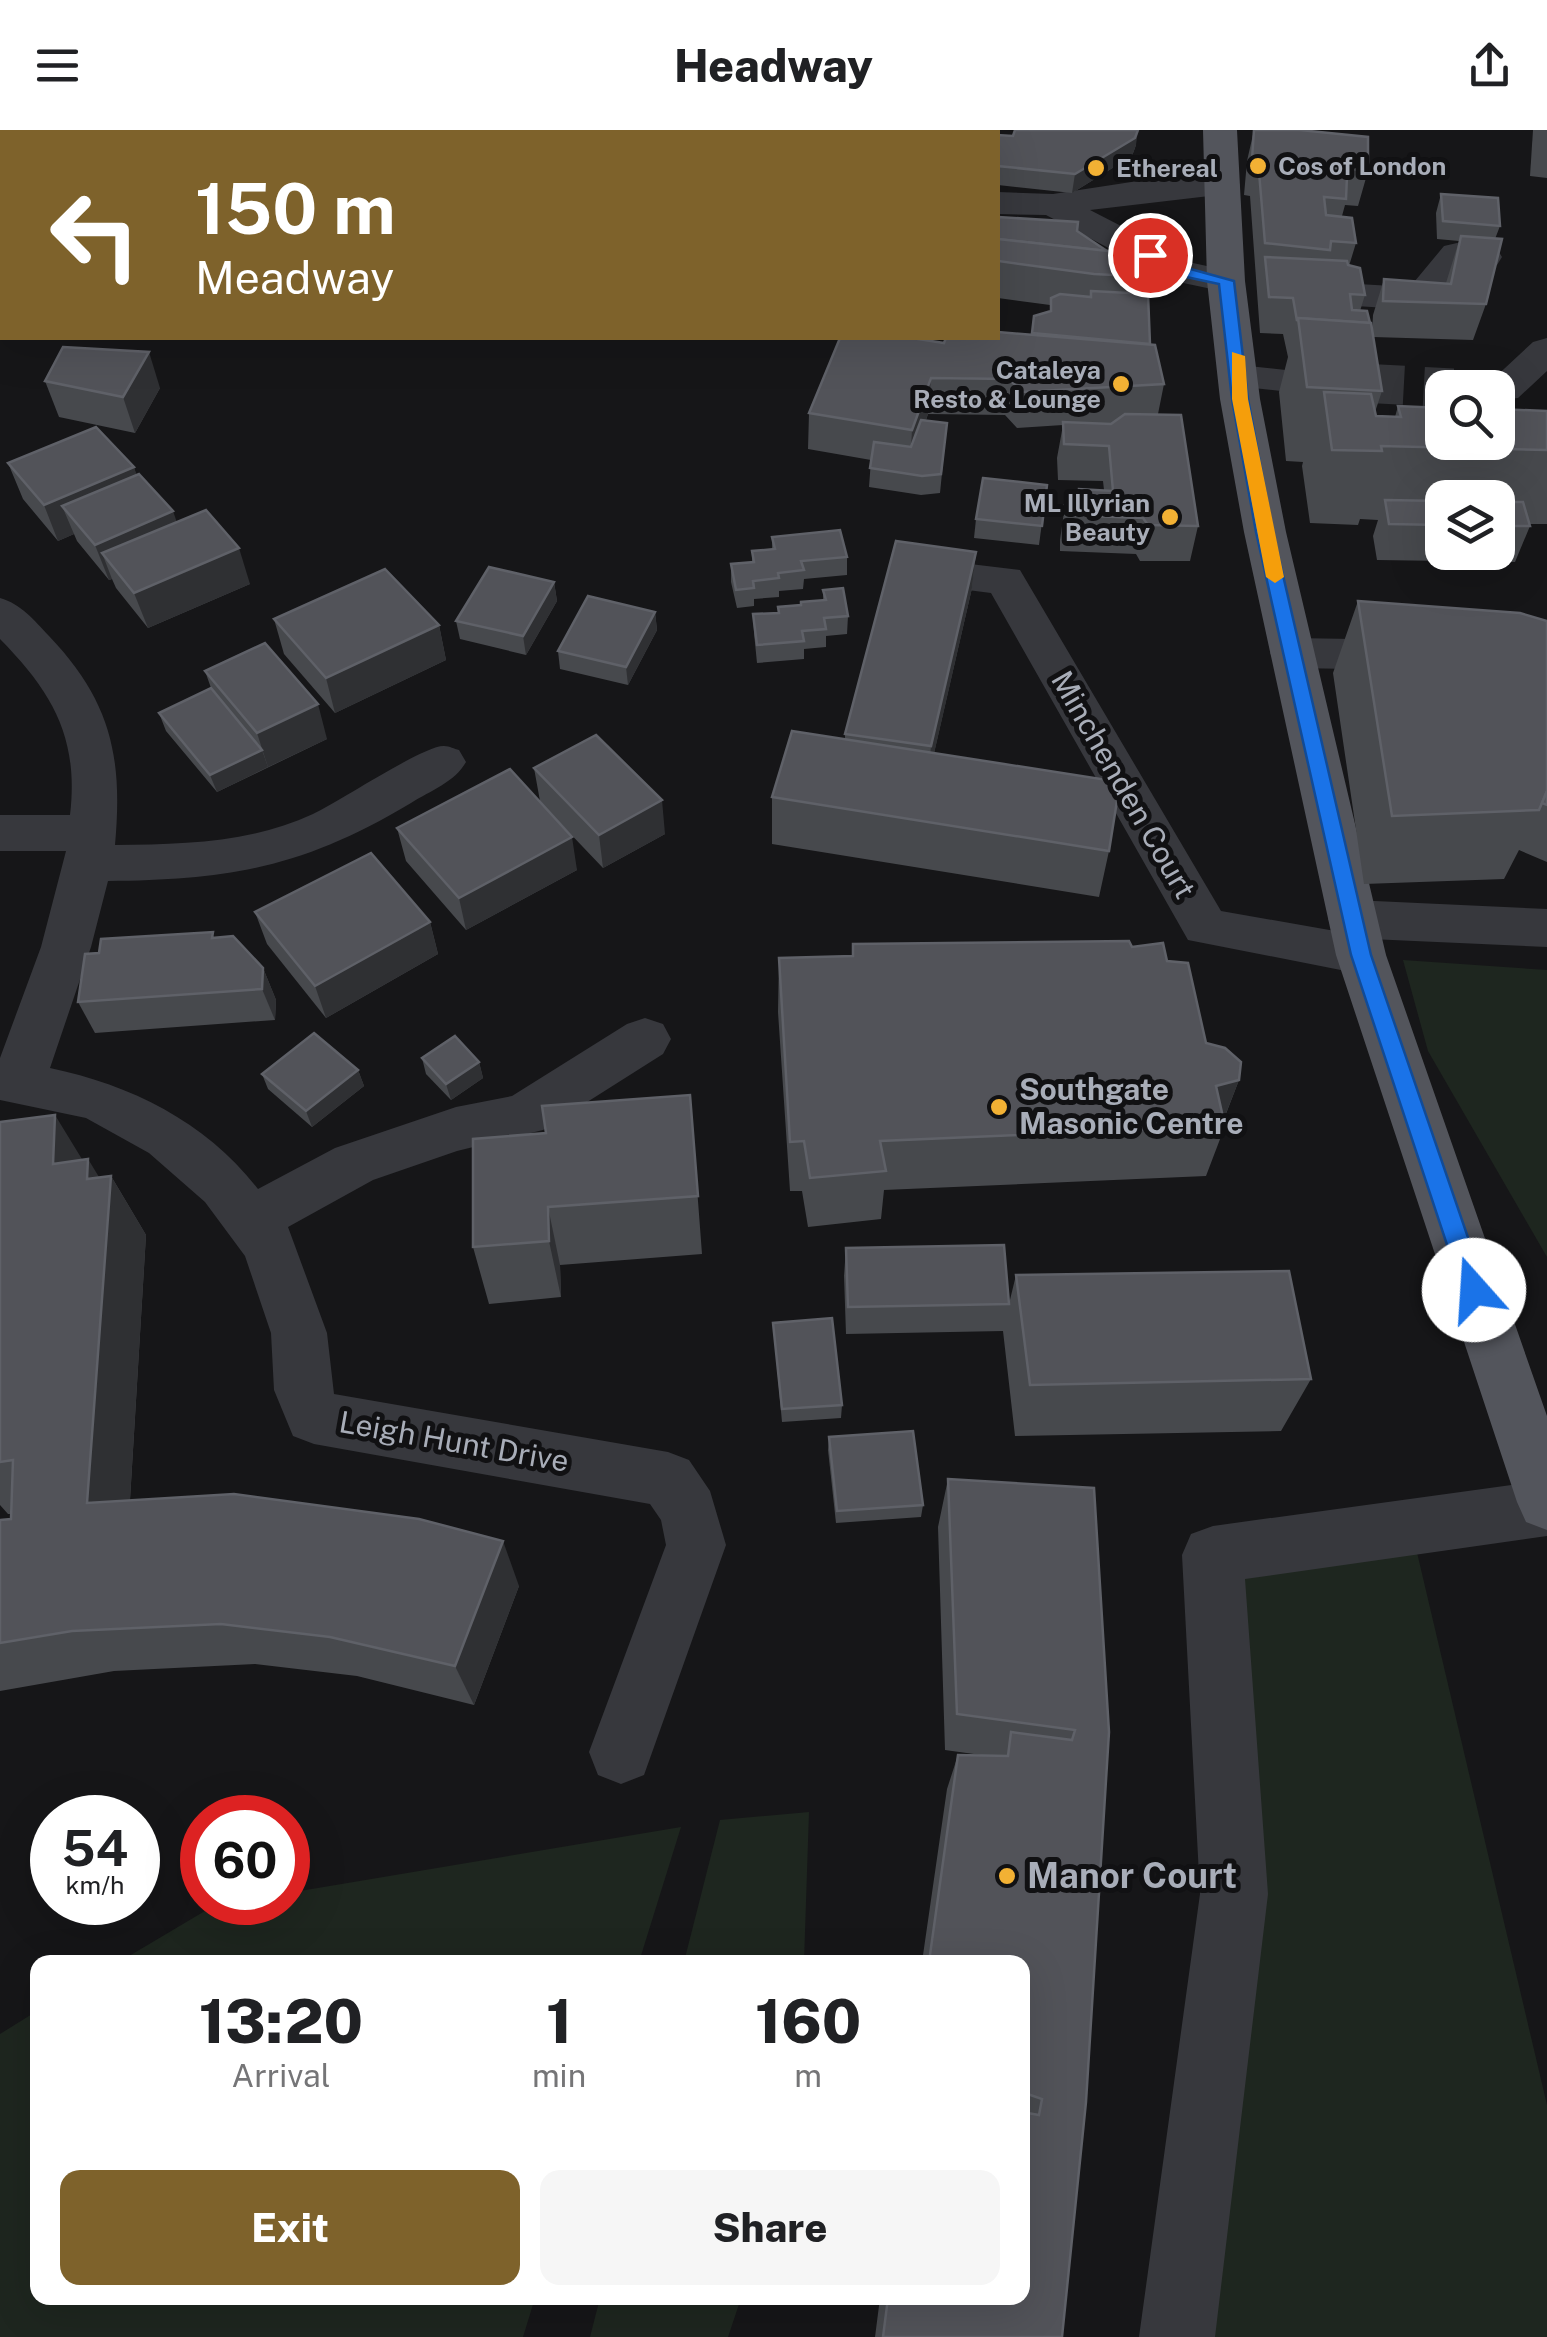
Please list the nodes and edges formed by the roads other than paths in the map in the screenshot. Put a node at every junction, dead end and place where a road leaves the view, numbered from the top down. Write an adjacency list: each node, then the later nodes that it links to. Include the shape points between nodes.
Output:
1 (1220, 130): 2 (main road)
2 (1222, 184): 4 (street); 6 (main road)
3 (1000, 203): 4 (street)
4 (1054, 205): 6 (street, via 1182,272)
5 (1484, 257): 7 (street, via 1458,254 1420,299)
6 (1237, 286): 9 (main road)
7 (1324, 293)
8 (1547, 350): 11 (street)
9 (1239, 378): 10 (street); 14 (main road)
10 (1290, 380)
11 (1515, 380)
12 (920, 572): 20 (street, Minchenden Court, via 1005,580 1205,927)
13 (0, 612): 18 (street, Leigh Hunt Drive, via 57,677 94,748)
14 (1292, 653): 15 (street); 20 (main road)
15 (1547, 658)
16 (443, 762): 18 (street, via 307,836 263,851 211,859)
17 (0, 833): 18 (street)
18 (89, 848): 22 (street, Leigh Hunt Drive, via 82,892)
19 (1547, 928): 20 (street)
20 (1357, 937): 24 (main road)
21 (645, 1039): 23 (street, via 524,1114 354,1164)
22 (10, 1080): 23 (street, Leigh Hunt Drive, via 97,1098 168,1137 224,1186)
23 (250, 1220): 25 (street, Leigh Hunt Drive, via 269,1245 299,1333 303,1390 314,1417 668,1480 689,1511 696,1545)
24 (1547, 1505): 26 (street, via 1213,1555 1234,1894)
25 (621, 1752)
26 (1177, 2337)

